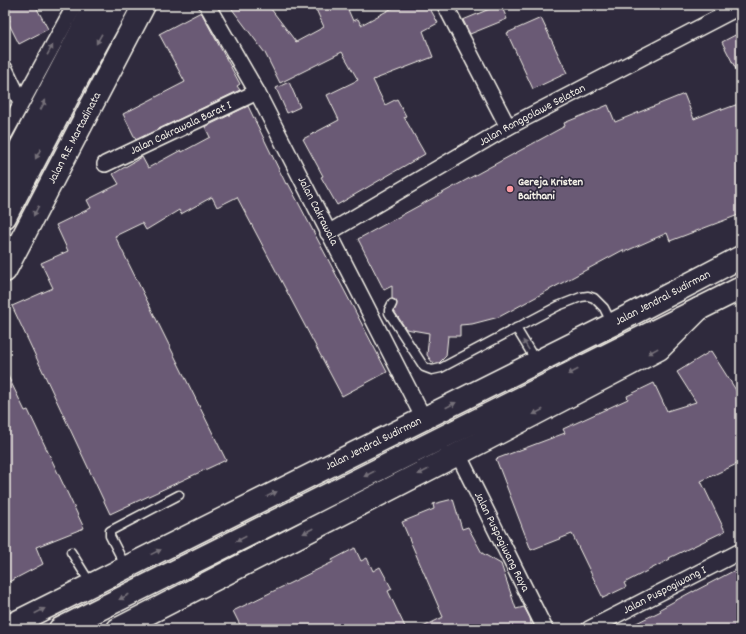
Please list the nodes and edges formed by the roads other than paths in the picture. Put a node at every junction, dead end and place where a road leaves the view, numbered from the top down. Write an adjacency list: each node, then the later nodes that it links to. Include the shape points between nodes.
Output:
1 (75, 5): 10 (street, one-way to 1)
2 (95, 5): 14 (highway, one-way to 2)
3 (118, 5): 15 (highway, one-way to 15)
4 (144, 5): 18 (highway, Jalan R.E. Martadinata, one-way to 18)
5 (207, 5): 9 (street, Jalan Cakrawala)
6 (445, 5): 11 (street)
7 (741, 6): 11 (street, Jalan Ronggolawe Selatan)
8 (5, 69): 10 (street)
9 (256, 92): 13 (street, Jalan Cakrawala Barat I); 16 (street, Jalan Cakrawala)
10 (21, 102): 12 (street)
11 (508, 127): 16 (street, Jalan Ronggolawe Selatan)
12 (5, 133)
13 (105, 164)
14 (5, 177)
15 (5, 216)
16 (328, 233): 25 (street, Jalan Cakrawala)
17 (741, 257): 22 (highway, Jalan Jendral Sudirman)
18 (5, 271)
19 (741, 288): 21 (highway)
20 (392, 304): 23 (lane, via 389,313 424,367 432,370 441,368)
21 (699, 309): 26 (highway, one-way to 26, via 658,349); 33 (highway, one-way to 33)
22 (613, 324): 23 (lane, via 604,308 588,296 571,300); 24 (highway, Jalan Jendral Sudirman)
23 (516, 328): 24 (lane, one-way to 23)
24 (537, 362): 25 (highway, Jalan Jendral Sudirman, one-way to 24)
25 (424, 419): 30 (highway, Jalan Jendral Sudirman, one-way to 25)
26 (458, 454): 34 (highway, one-way to 34); 35 (street, Jalan Puspogiwang Raya)
27 (179, 495): 30 (lane, via 110,531 110,536)
28 (741, 551): 36 (street, Jalan Puspogiwang I)
29 (71, 552): 31 (lane)
30 (126, 567): 31 (highway, Jalan Jendral Sudirman)
31 (92, 585): 32 (highway, Jalan Jendral Sudirman, one-way to 31)
32 (5, 628)
33 (60, 629)
34 (118, 629)
35 (545, 629)
36 (589, 629)

